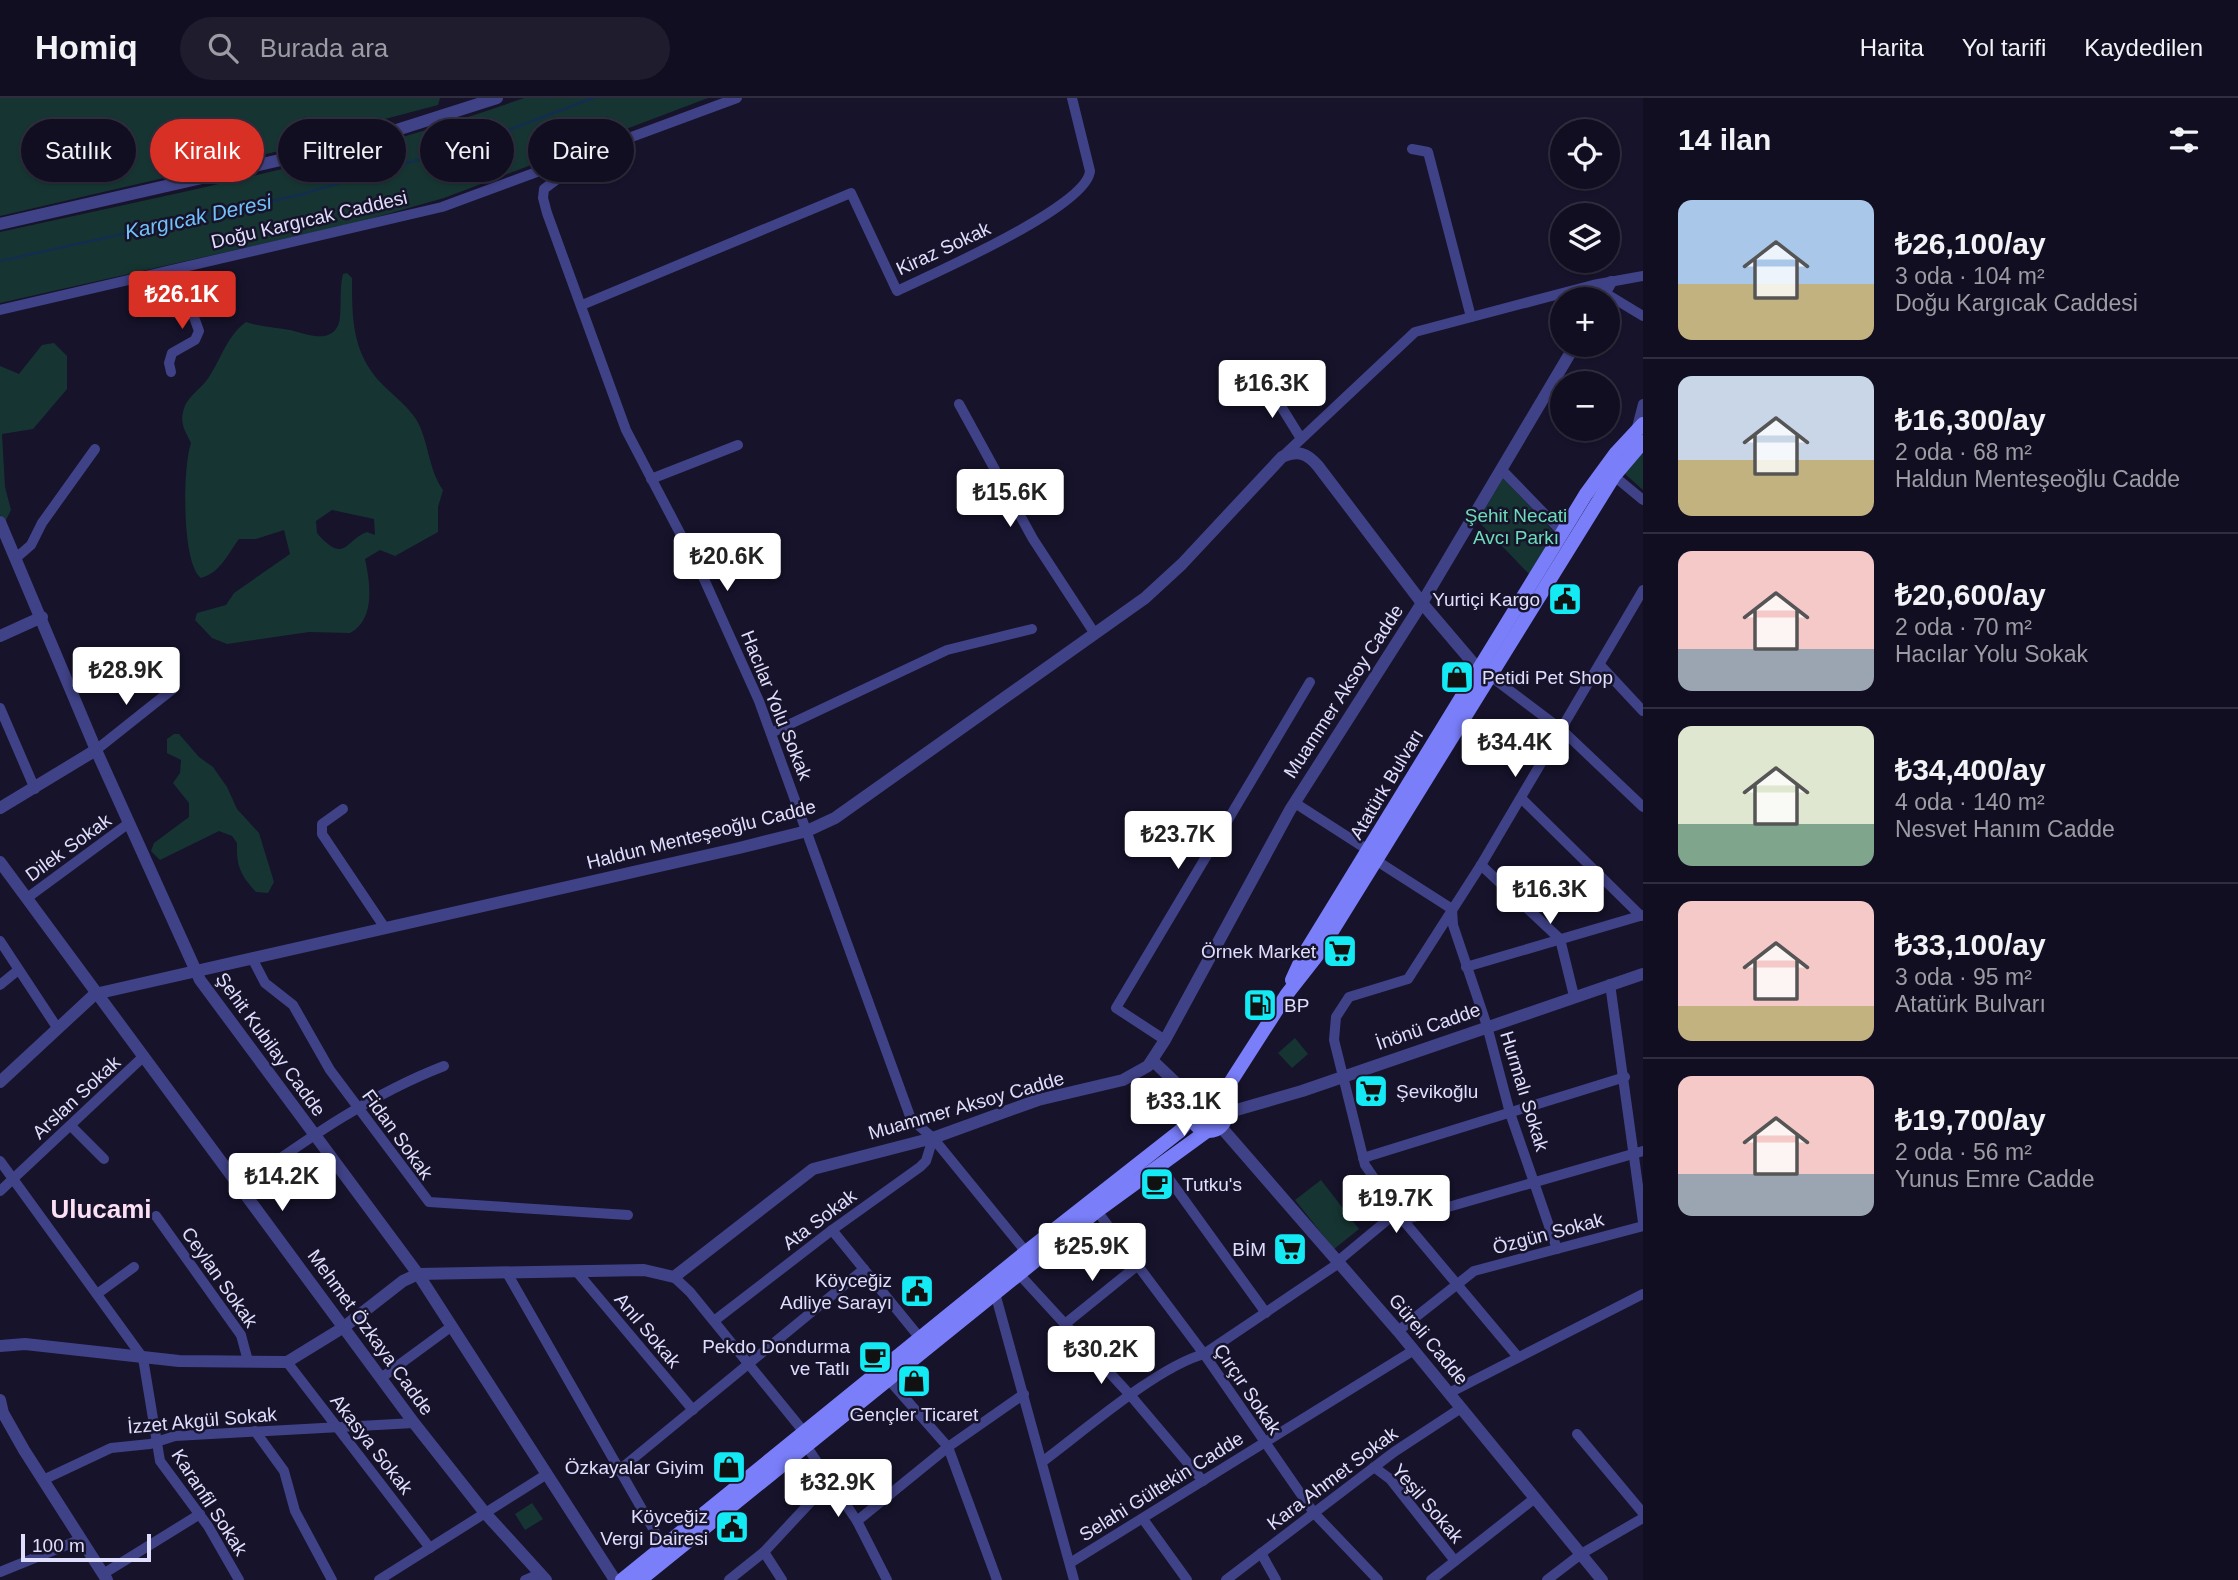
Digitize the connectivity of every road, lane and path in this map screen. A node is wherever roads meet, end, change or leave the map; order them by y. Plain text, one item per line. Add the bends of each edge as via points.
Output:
1 (497, 98) edge
2 (737, 98) edge
3 (1072, 98) edge
4 (634, 136) edge
5 (1412, 149) dead end
6 (528, 176) edge
7 (551, 182) edge
8 (0, 224) edge
9 (177, 270) junction
10 (1643, 275) edge
11 (1617, 287) edge
12 (1620, 301) edge
13 (1550, 302) edge
14 (582, 305) junction
15 (0, 310) edge
16 (1643, 316) edge
17 (1471, 317) junction
18 (1567, 357) edge
19 (171, 372) dead end
20 (1269, 387) dead end
21 (959, 404) dead end
22 (1643, 404) edge
23 (1641, 433) edge
24 (1300, 437) junction
25 (738, 445) dead end
26 (95, 449) dead end
27 (1282, 457) junction
28 (1501, 469) junction
29 (1614, 476) junction
30 (651, 479) junction
31 (1643, 500) edge
32 (0, 522) edge
33 (1563, 533) junction
34 (16, 558) junction
35 (1642, 596) edge
36 (1422, 603) junction
37 (42, 617) junction
38 (1032, 629) dead end
39 (1095, 634) junction
40 (0, 636) edge
41 (1600, 665) junction
42 (1484, 673) junction
43 (1310, 681) dead end
44 (174, 688) dead end
45 (0, 708) edge
46 (1643, 711) edge
47 (1562, 730) junction
48 (771, 733) junction
49 (96, 750) junction
50 (35, 789) junction
51 (1521, 798) junction
52 (1295, 803) junction
53 (1643, 807) edge
54 (0, 808) edge
55 (343, 809) dead end
56 (129, 824) junction
57 (807, 831) junction
58 (1372, 855) junction
59 (1, 865) edge
60 (1481, 865) junction
61 (27, 898) junction
62 (1452, 909) junction
63 (1642, 915) edge
64 (385, 928) junction
65 (1560, 939) junction
66 (0, 942) edge
67 (252, 958) junction
68 (1466, 967) junction
69 (195, 970) junction
70 (17, 971) junction
71 (1643, 974) edge
72 (0, 985) edge
73 (1610, 985) junction
74 (95, 994) junction
75 (1574, 996) junction
76 (1487, 1026) junction
77 (58, 1029) junction
78 (1165, 1040) junction
79 (144, 1056) junction
80 (1153, 1061) junction
81 (444, 1066) dead end
82 (1342, 1077) junction
83 (1625, 1077) junction
84 (0, 1082) edge
85 (357, 1107) junction
86 (1194, 1109) junction
87 (1510, 1113) junction
88 (1218, 1118) junction
89 (71, 1126) junction
90 (314, 1134) junction
91 (933, 1138) junction
92 (1638, 1152) edge
93 (1363, 1158) junction
94 (104, 1159) dead end
95 (0, 1161) edge
96 (1158, 1165) junction
97 (14, 1178) junction
98 (1535, 1181) junction
99 (241, 1186) junction
100 (0, 1191) edge
101 (1097, 1211) junction
102 (628, 1215) dead end
103 (156, 1216) dead end
104 (1400, 1216) junction
105 (1643, 1224) edge
106 (832, 1230) junction
107 (1557, 1249) junction
108 (1026, 1252) junction
109 (1339, 1262) junction
110 (1138, 1265) junction
111 (134, 1267) dead end
112 (864, 1269) junction
113 (577, 1272) junction
114 (506, 1273) junction
115 (1019, 1273) junction
116 (418, 1274) junction
117 (674, 1277) junction
118 (1456, 1283) junction
119 (995, 1293) junction
120 (97, 1294) junction
121 (1643, 1294) edge
122 (1266, 1313) junction
123 (714, 1321) junction
124 (1065, 1324) junction
125 (452, 1326) junction
126 (344, 1327) junction
127 (1398, 1331) junction
128 (920, 1338) junction
129 (0, 1346) edge
130 (1414, 1350) junction
131 (1204, 1354) junction
132 (1518, 1357) junction
133 (143, 1358) junction
134 (248, 1361) junction
135 (287, 1362) junction
136 (749, 1364) junction
137 (381, 1378) junction
138 (889, 1380) junction
139 (1449, 1393) junction
140 (1024, 1394) junction
141 (1131, 1396) junction
142 (1461, 1408) junction
143 (1, 1409) edge
144 (693, 1410) junction
145 (414, 1423) junction
146 (336, 1427) junction
147 (255, 1431) junction
148 (1577, 1434) dead end
149 (806, 1439) junction
150 (157, 1443) junction
151 (1264, 1443) junction
152 (948, 1447) junction
153 (1042, 1462) junction
154 (1374, 1467) junction
155 (618, 1471) junction
156 (547, 1474) junction
157 (43, 1480) junction
158 (831, 1480) junction
159 (1203, 1481) junction
160 (1535, 1498) junction
161 (485, 1513) junction
162 (1314, 1513) junction
163 (200, 1514) junction
164 (1643, 1515) edge
165 (1143, 1519) junction
166 (857, 1521) junction
167 (79, 1540) junction
168 (663, 1546) junction
169 (430, 1548) junction
170 (764, 1552) junction
171 (1261, 1553) junction
172 (1581, 1554) junction
173 (1455, 1561) junction
174 (1070, 1563) junction
175 (394, 1571) junction
176 (0, 1572) edge
177 (105, 1577) edge
178 (543, 1577) edge
179 (239, 1580) edge
180 (332, 1580) edge
181 (379, 1580) edge
182 (401, 1580) edge
183 (525, 1580) edge
184 (615, 1580) edge
185 (622, 1580) edge
186 (640, 1580) edge
187 (729, 1580) edge
188 (782, 1580) edge
189 (887, 1580) edge
190 (997, 1580) edge
191 (1074, 1580) edge
192 (1187, 1580) edge
193 (1226, 1580) edge
194 (1276, 1580) edge
195 (1378, 1580) edge
196 (1431, 1580) edge
197 (1548, 1580) edge
198 (1602, 1580) edge

1 - 8 street via 359,142
2 - 4 street, Doğu Kargıcak Caddesi
3 - 14 street, Kiraz Sokak via 1090,171 1080,192 1026,227 897,290 851,193
5 - 17 street via 1428,152
6 - 9 street, Doğu Kargıcak Caddesi via 442,207
7 - 14 street, Hacılar Yolu Sokak via 542,198
9 - 15 street, Doğu Kargıcak Caddesi
9 - 19 street via 200,331 195,340 172,353
10 - 11 street
12 - 16 street
13 - 17 street
14 - 30 street, Hacılar Yolu Sokak via 617,409
17 - 24 street via 1409,335
18 - 28 street, Muammer Aksoy Cadde
20 - 24 street
21 - 39 street via 1033,539
22 - 23 street
23 - 29 main road, Atatürk Bulvarı
23 - 33 main road, Atatürk Bulvarı via 1609,462
24 - 27 street
25 - 30 street
26 - 34 street via 31,545
27 - 36 street via 1301,453 1311,458
27 - 39 street, Haldun Menteşeoğlu Cadde via 1182,564
28 - 33 street
28 - 36 street, Muammer Aksoy Cadde
29 - 31 street
29 - 42 main road, Atatürk Bulvarı
30 - 48 street, Hacılar Yolu Sokak via 704,579
32 - 34 street, Şehit Kubilay Cadde
33 - 42 main road, Atatürk Bulvarı
34 - 37 street, Şehit Kubilay Cadde
35 - 41 street
36 - 42 street
36 - 52 street, Muammer Aksoy Cadde
37 - 40 street
37 - 49 street, Şehit Kubilay Cadde
38 - 48 street via 947,650
39 - 57 street, Haldun Menteşeoğlu Cadde via 835,818
41 - 46 street
41 - 47 street
42 - 47 street
42 - 58 main road, Atatürk Bulvarı
43 - 78 street via 1116,1008
44 - 49 street
45 - 50 street
47 - 51 street
47 - 53 street
48 - 57 street, Hacılar Yolu Sokak
49 - 50 street
49 - 56 street, Şehit Kubilay Cadde
50 - 54 street
51 - 60 street
51 - 63 street
52 - 58 street
52 - 78 street, Muammer Aksoy Cadde
55 - 64 street via 322,824 322,834
56 - 61 street, Dilek Sokak
56 - 69 street, Şehit Kubilay Cadde
57 - 64 street, Haldun Menteşeoğlu Cadde
57 - 91 street, Hacılar Yolu Sokak via 911,1119
58 - 62 street
58 - 88 main road, Atatürk Bulvarı
59 - 61 street, Mehmet Özkaya Cadde
60 - 62 street
60 - 65 street
61 - 74 street, Mehmet Özkaya Cadde
62 - 68 street, Hurmalı Sokak
62 - 82 street via 1408,979 1349,997 1336,1017 1335,1028
63 - 65 street
64 - 67 street, Haldun Menteşeoğlu Cadde
65 - 68 street
65 - 75 street
66 - 70 street
67 - 69 street, Haldun Menteşeoğlu Cadde
67 - 85 street, Fidan Sokak via 265,983 293,1005 322,1058
68 - 76 street, Hurmalı Sokak
69 - 74 street, Haldun Menteşeoğlu Cadde
69 - 90 street, Şehit Kubilay Cadde
70 - 72 street
70 - 77 street
71 - 73 street, İnönü Cadde
73 - 75 street, İnönü Cadde
73 - 83 street
74 - 77 street, Haldun Menteşeoğlu Cadde
74 - 79 street, Mehmet Özkaya Cadde
75 - 76 street, İnönü Cadde
76 - 82 street, İnönü Cadde
76 - 87 street, Hurmalı Sokak
77 - 84 street, Haldun Menteşeoğlu Cadde
78 - 80 street, Muammer Aksoy Cadde
79 - 89 street, Arslan Sokak
79 - 99 street, Mehmet Özkaya Cadde
80 - 86 street
80 - 91 street, Muammer Aksoy Cadde via 1123,1080 1038,1100
81 - 85 street
82 - 88 street, İnönü Cadde
82 - 93 street
83 - 87 street
83 - 92 street
85 - 90 street
85 - 102 street, Fidan Sokak via 429,1202
86 - 88 main road via 1196,1126
86 - 88 main road via 1209,1096
86 - 108 main road, Atatürk Bulvarı via 1180,1131
87 - 93 street
87 - 98 street, Hurmalı Sokak
88 - 96 main road, Atatürk Bulvarı
88 - 109 street, Güreli Cadde
89 - 94 street
89 - 97 street, Arslan Sokak
90 - 99 street
90 - 116 street, Şehit Kubilay Cadde
91 - 106 street, Ata Sokak via 920,1167
91 - 108 street, Hacılar Yolu Sokak
91 - 117 street, Muammer Aksoy Cadde via 813,1168
92 - 98 street
92 - 105 street
93 - 104 street
95 - 97 street
96 - 101 main road, Atatürk Bulvarı
96 - 122 street
97 - 100 street, Arslan Sokak
97 - 120 street
98 - 104 street
98 - 107 street, Hurmalı Sokak
99 - 126 street, Mehmet Özkaya Cadde
101 - 110 street, Çırçır Sokak
101 - 115 main road, Atatürk Bulvarı
103 - 134 street, Ceylan Sokak via 241,1335
104 - 109 street
104 - 118 street
105 - 107 street, Özgün Sokak
106 - 112 street
106 - 123 street, Ata Sokak
107 - 118 street, Özgün Sokak via 1474,1271
108 - 128 main road, Atatürk Bulvarı
109 - 122 street
109 - 127 street, Güreli Cadde
110 - 124 street
110 - 131 street, Çırçır Sokak
111 - 120 street
112 - 128 street
112 - 136 street
113 - 114 street
113 - 117 street via 644,1270
113 - 144 street, Anıl Sokak
114 - 116 street
114 - 155 street
115 - 119 main road, Atatürk Bulvarı
115 - 124 street
116 - 125 street, Şehit Kubilay Cadde
116 - 126 street
117 - 123 street
118 - 127 street, Özgün Sokak
118 - 132 street
119 - 138 main road, Atatürk Bulvarı
119 - 140 street
120 - 133 street
121 - 132 street
122 - 131 street
123 - 136 street
124 - 141 street
125 - 137 street
125 - 156 street, Şehit Kubilay Cadde
126 - 135 street
126 - 137 street, Mehmet Özkaya Cadde
127 - 130 street, Güreli Cadde
128 - 149 main road, Atatürk Bulvarı
129 - 133 street via 25,1344
130 - 139 street, Güreli Cadde
130 - 151 street, Selahi Gültekin Cadde
131 - 141 street via 1190,1358
131 - 151 street, Çırçır Sokak
132 - 139 street
133 - 134 street
133 - 150 street, Karanfil Sokak
134 - 135 street
135 - 146 street, Akasya Sokak
136 - 144 street
136 - 149 street
137 - 145 street, Mehmet Özkaya Cadde
138 - 149 main road, Atatürk Bulvarı
138 - 152 street
139 - 142 street, Güreli Cadde
140 - 152 street
140 - 153 street
141 - 153 street
141 - 159 street
142 - 154 street, Kara Ahmet Sokak
142 - 160 street, Güreli Cadde
143 - 157 street
144 - 155 street
145 - 146 street, İzzet Akgül Sokak
145 - 161 street, Mehmet Özkaya Cadde
146 - 147 street, İzzet Akgül Sokak
146 - 169 street, Akasya Sokak
147 - 150 street, İzzet Akgül Sokak via 184,1435
147 - 180 street via 284,1471 295,1511
148 - 164 street
149 - 158 street
149 - 168 main road, Atatürk Bulvarı
149 - 186 main road, Atatürk Bulvarı
150 - 157 street, İzzet Akgül Sokak via 111,1448
150 - 163 street, Karanfil Sokak via 164,1467
151 - 159 street, Selahi Gültekin Cadde
151 - 162 street, Çırçır Sokak
152 - 166 street
152 - 190 street
153 - 174 street
154 - 162 street, Kara Ahmet Sokak
154 - 173 street, Yeşil Sokak via 1390,1479
155 - 168 street
156 - 161 street
156 - 184 street, Şehit Kubilay Cadde
157 - 167 street
158 - 166 street
158 - 170 street
159 - 165 street, Selahi Gültekin Cadde
160 - 172 street, Güreli Cadde
160 - 173 street
161 - 169 street
161 - 178 street, Mehmet Özkaya Cadde
162 - 171 street, Kara Ahmet Sokak
162 - 195 street, Çırçır Sokak
163 - 177 street
163 - 179 street, Karanfil Sokak
164 - 172 street
165 - 174 street, Selahi Gültekin Cadde
165 - 192 street
166 - 189 street
167 - 176 street
167 - 177 street
168 - 185 main road, Atatürk Bulvarı
169 - 175 street
170 - 187 street
170 - 188 street
171 - 193 street, Kara Ahmet Sokak
171 - 194 street
172 - 197 street
172 - 198 street, Güreli Cadde
173 - 196 street
174 - 191 street
175 - 181 street
175 - 182 street
178 - 183 street

